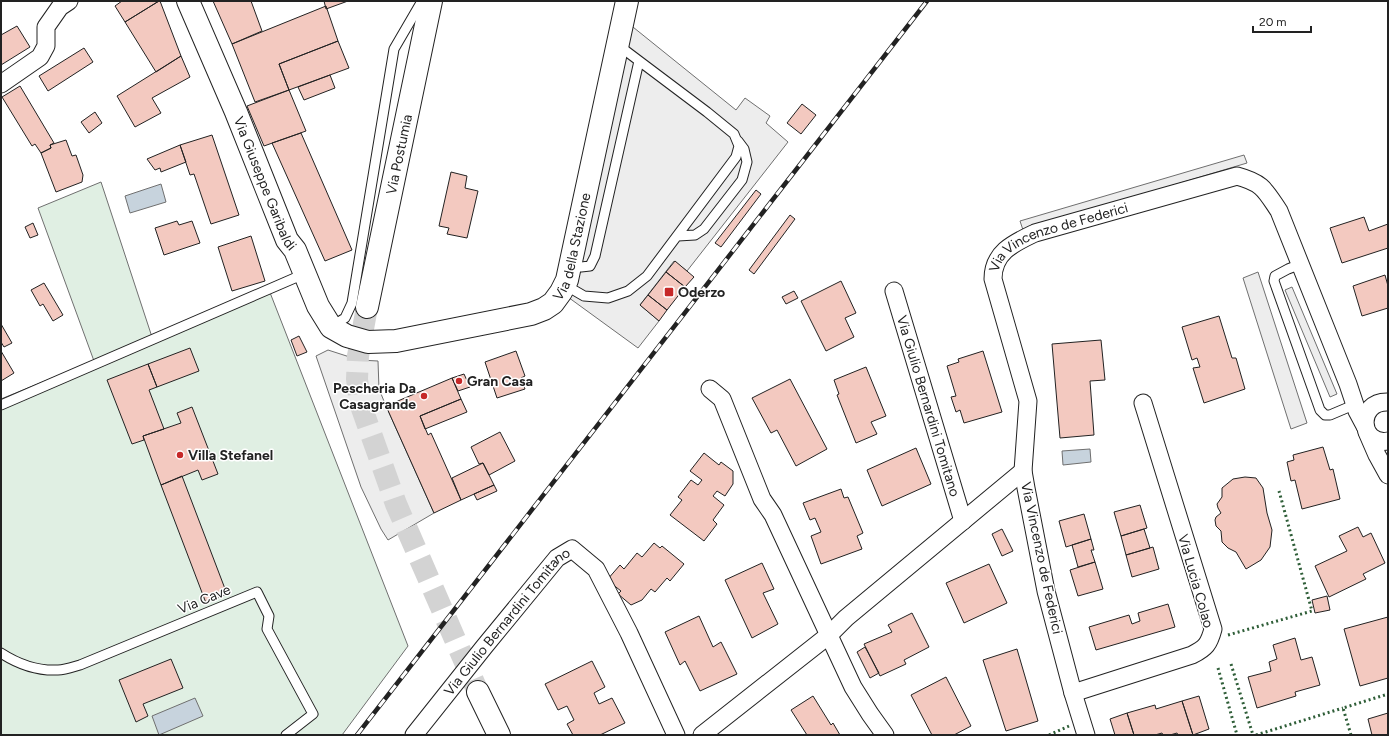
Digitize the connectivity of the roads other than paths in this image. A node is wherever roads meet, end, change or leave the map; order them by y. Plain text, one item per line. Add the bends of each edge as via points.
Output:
1 (69, 1) edge
2 (188, 1) edge
3 (422, 1) edge
4 (431, 1) edge
5 (628, 1) edge
6 (618, 45) junction
7 (639, 61) junction
8 (1, 84) edge
9 (734, 134) junction
10 (678, 236) junction
11 (571, 264) junction
12 (1301, 264) junction
13 (305, 274) junction
14 (564, 285) junction
15 (894, 291) dead end
16 (367, 307) tunnel mouth
17 (331, 327) junction
18 (368, 342) joint
19 (1348, 384) junction
20 (710, 389) dead end
21 (1143, 403) dead end
22 (1382, 403) edge
23 (1356, 404) junction
24 (1, 405) edge
25 (1366, 429) junction
26 (1388, 441) edge
27 (1024, 471) junction
28 (1388, 475) edge
29 (963, 521) junction
30 (829, 635) junction
31 (1, 653) edge
32 (478, 692) tunnel mouth
33 (1073, 692) junction
34 (286, 735) edge
35 (414, 735) edge
36 (499, 735) edge
37 (676, 735) edge
38 (702, 735) edge
39 (885, 735) edge
40 (1086, 735) edge

1 - 8 street via 60,7 46,27 46,46 40,57
2 - 13 street, Via Giuseppe Garibaldi via 287,240
3 - 17 lane via 394,49 352,303 345,318
4 - 16 street, Via Postumia
5 - 6 street, Via della Stazione
6 - 7 lane
6 - 11 street, Via della Stazione
7 - 9 lane
7 - 11 lane via 595,256 590,266
9 - 10 lane via 739,146 736,157
9 - 10 lane via 744,149 747,162 742,180 704,229 695,235
10 - 14 lane via 647,276 628,291 608,298 584,296
11 - 14 street, Via della Stazione
12 - 19 street, Via Vincenzo de Federici
12 - 23 lane via 1275,276 1274,281 1320,410 1325,415 1330,415
12 - 27 street, Via Vincenzo de Federici via 1279,211 1262,186 1237,176 1035,233 1016,242 998,258 993,269 993,279 1028,401
13 - 17 street, Via Giuseppe Garibaldi via 318,306
13 - 24 lane
14 - 18 street, Via della Stazione via 553,303 531,314 396,342
15 - 29 street, Via Giulio Bernardini Tomitano
17 - 18 street, Via Giuseppe Garibaldi via 347,336
19 - 22 street, Via Vincenzo de Federici via 1364,400
19 - 23 street, Via Vincenzo de Federici
20 - 30 street via 722,400 762,499 773,515
21 - 33 street, Via Lucia Colao via 1213,629 1204,650
22 - 25 street via 1370,408 1366,413
23 - 25 street, Via Vincenzo de Federici
25 - 26 street via 1377,440
25 - 28 street, Via Vincenzo de Federici
27 - 29 street, Via Giulio Bernardini Tomitano
27 - 33 street, Via Vincenzo de Federici via 1046,591
29 - 30 street, Via Giulio Bernardini Tomitano
30 - 38 street, Via Giulio Bernardini Tomitano
30 - 39 street via 853,687
31 - 34 lane, Via Cave via 34,668 59,670 80,665 257,592 269,616 267,629 313,714
32 - 36 street
33 - 40 street, Via Vincenzo de Federici
35 - 37 street, Via Giulio Bernardini Tomitano via 557,558 572,549 596,569

